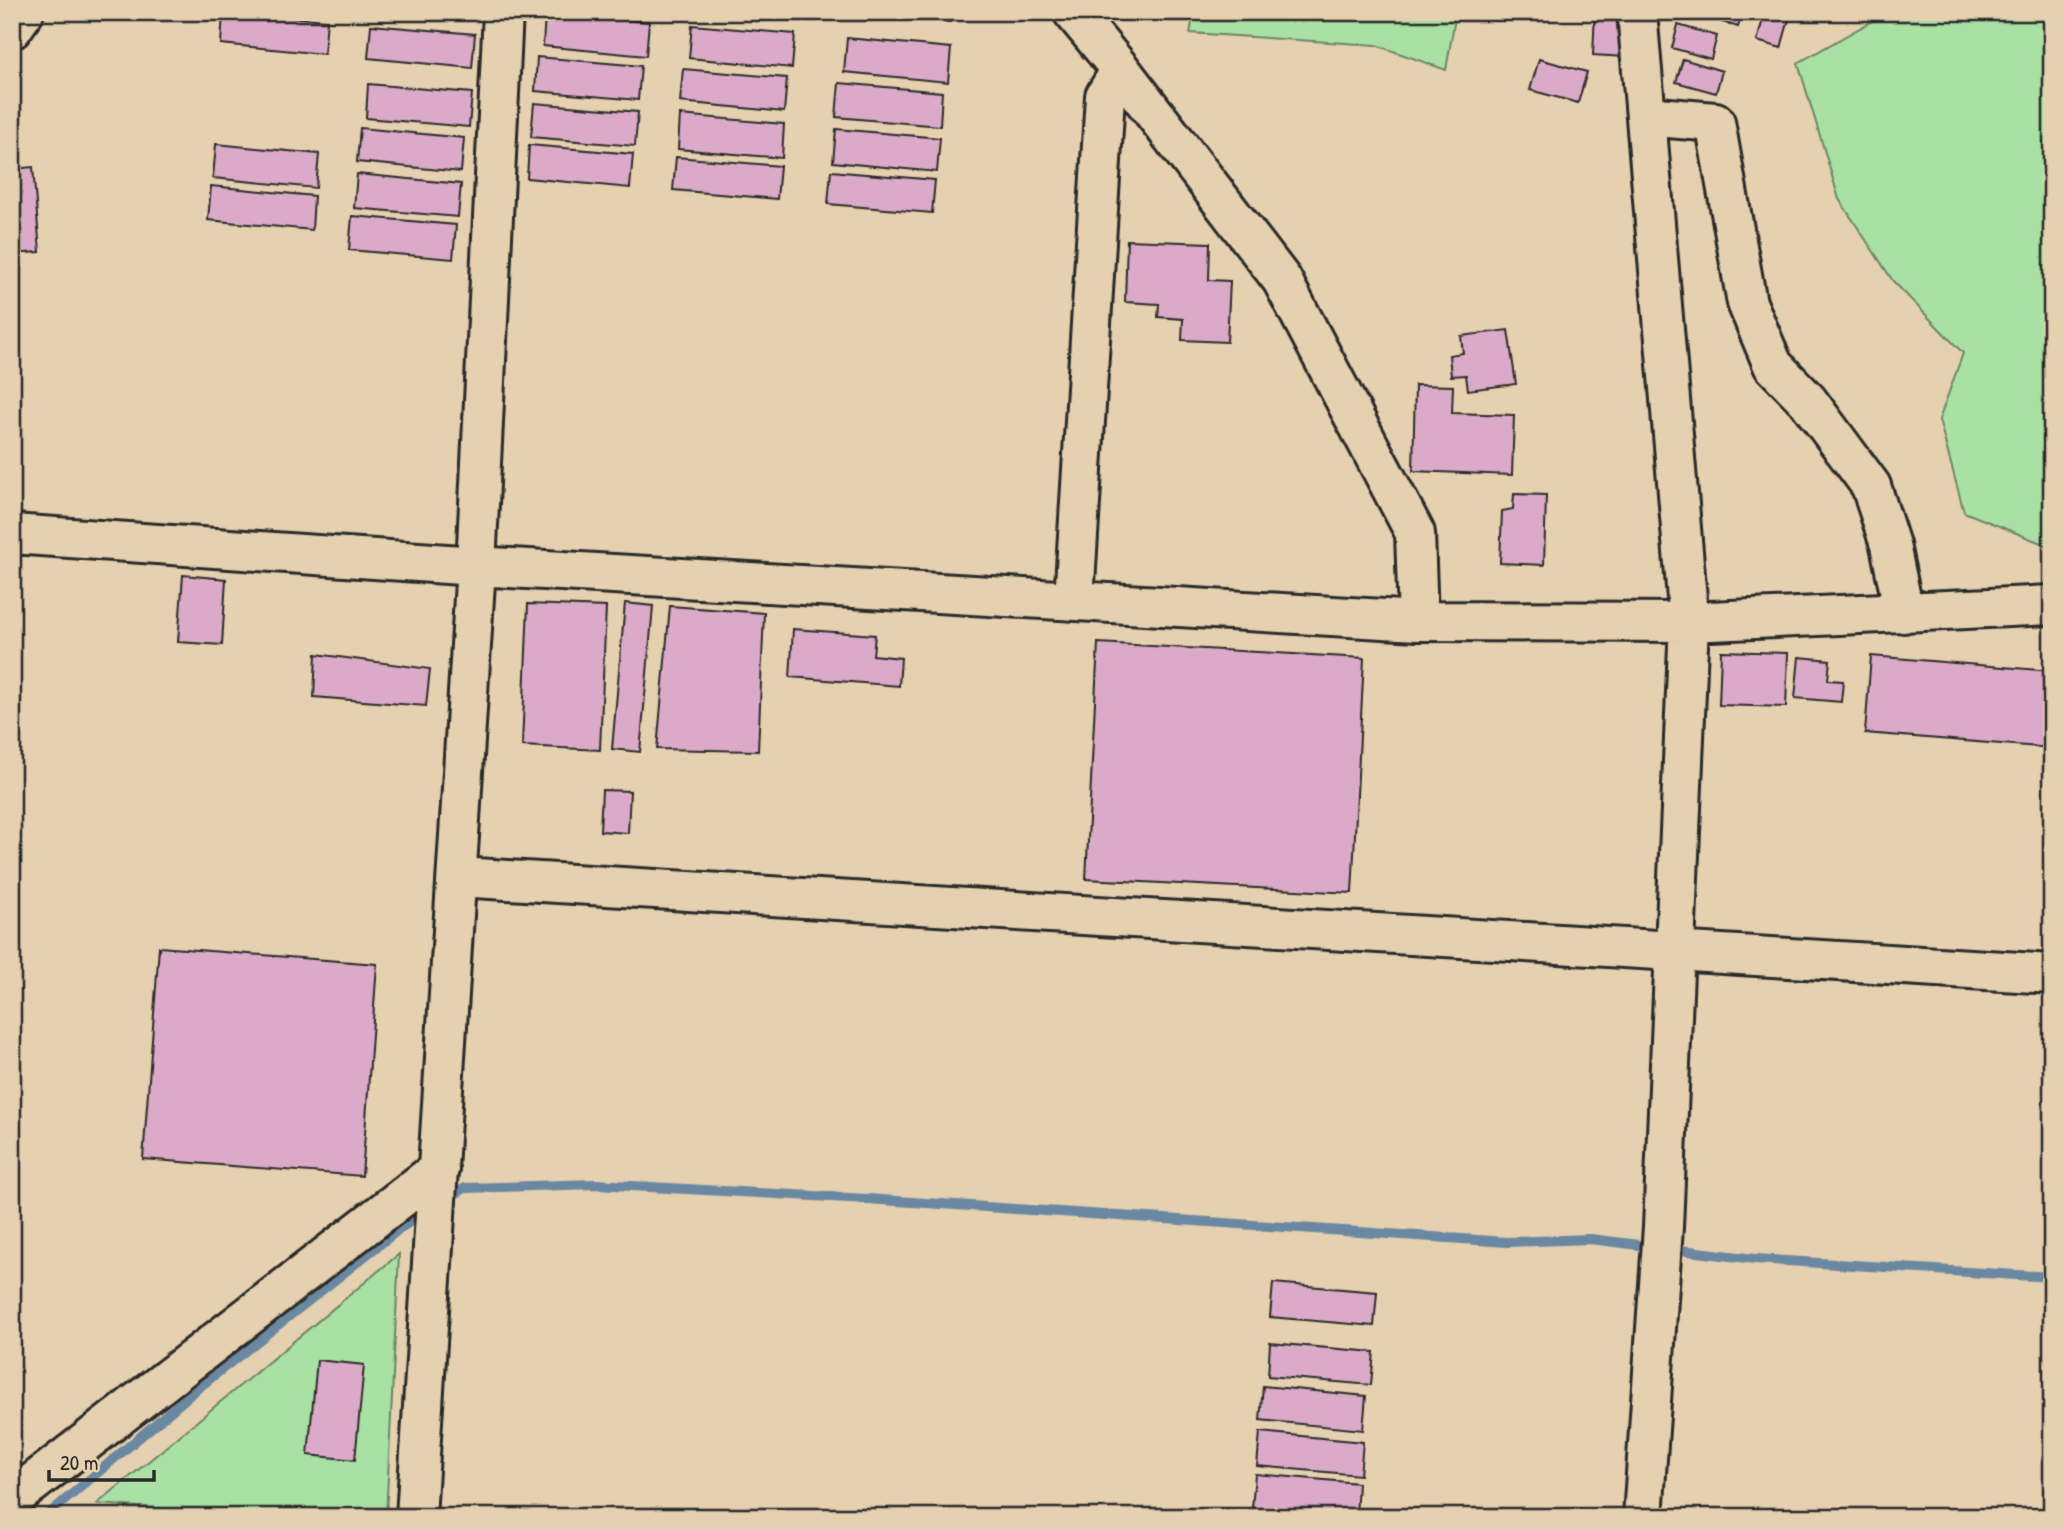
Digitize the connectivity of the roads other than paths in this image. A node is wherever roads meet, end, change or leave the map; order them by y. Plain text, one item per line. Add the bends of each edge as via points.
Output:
1 (24, 12) edge
2 (503, 12) edge
3 (1073, 12) edge
4 (1637, 12) edge
5 (12, 29) edge
6 (1121, 70) junction
7 (1646, 116) junction
8 (12, 534) edge
9 (476, 566) junction
10 (1074, 600) junction
11 (2052, 605) edge
12 (1904, 613) junction
13 (1418, 621) junction
14 (1689, 622) junction
15 (458, 877) junction
16 (1675, 951) junction
17 (2052, 974) edge
18 (439, 1169) junction
19 (12, 1499) edge
20 (416, 1517) edge
21 (1643, 1517) edge

1 - 5 street
2 - 9 street
3 - 6 street
4 - 7 street
6 - 10 street via 1105,96
6 - 13 street via 1282,280 1415,533
7 - 12 street via 1715,122 1746,303 1773,365 1808,401 1871,486 1890,545
7 - 14 street
8 - 9 street
9 - 10 street
9 - 15 street
10 - 13 street
11 - 12 street
12 - 14 street
13 - 14 street
14 - 16 street
15 - 16 street
15 - 18 street
16 - 17 street
16 - 21 street via 1663,1227
18 - 19 street
18 - 20 street

